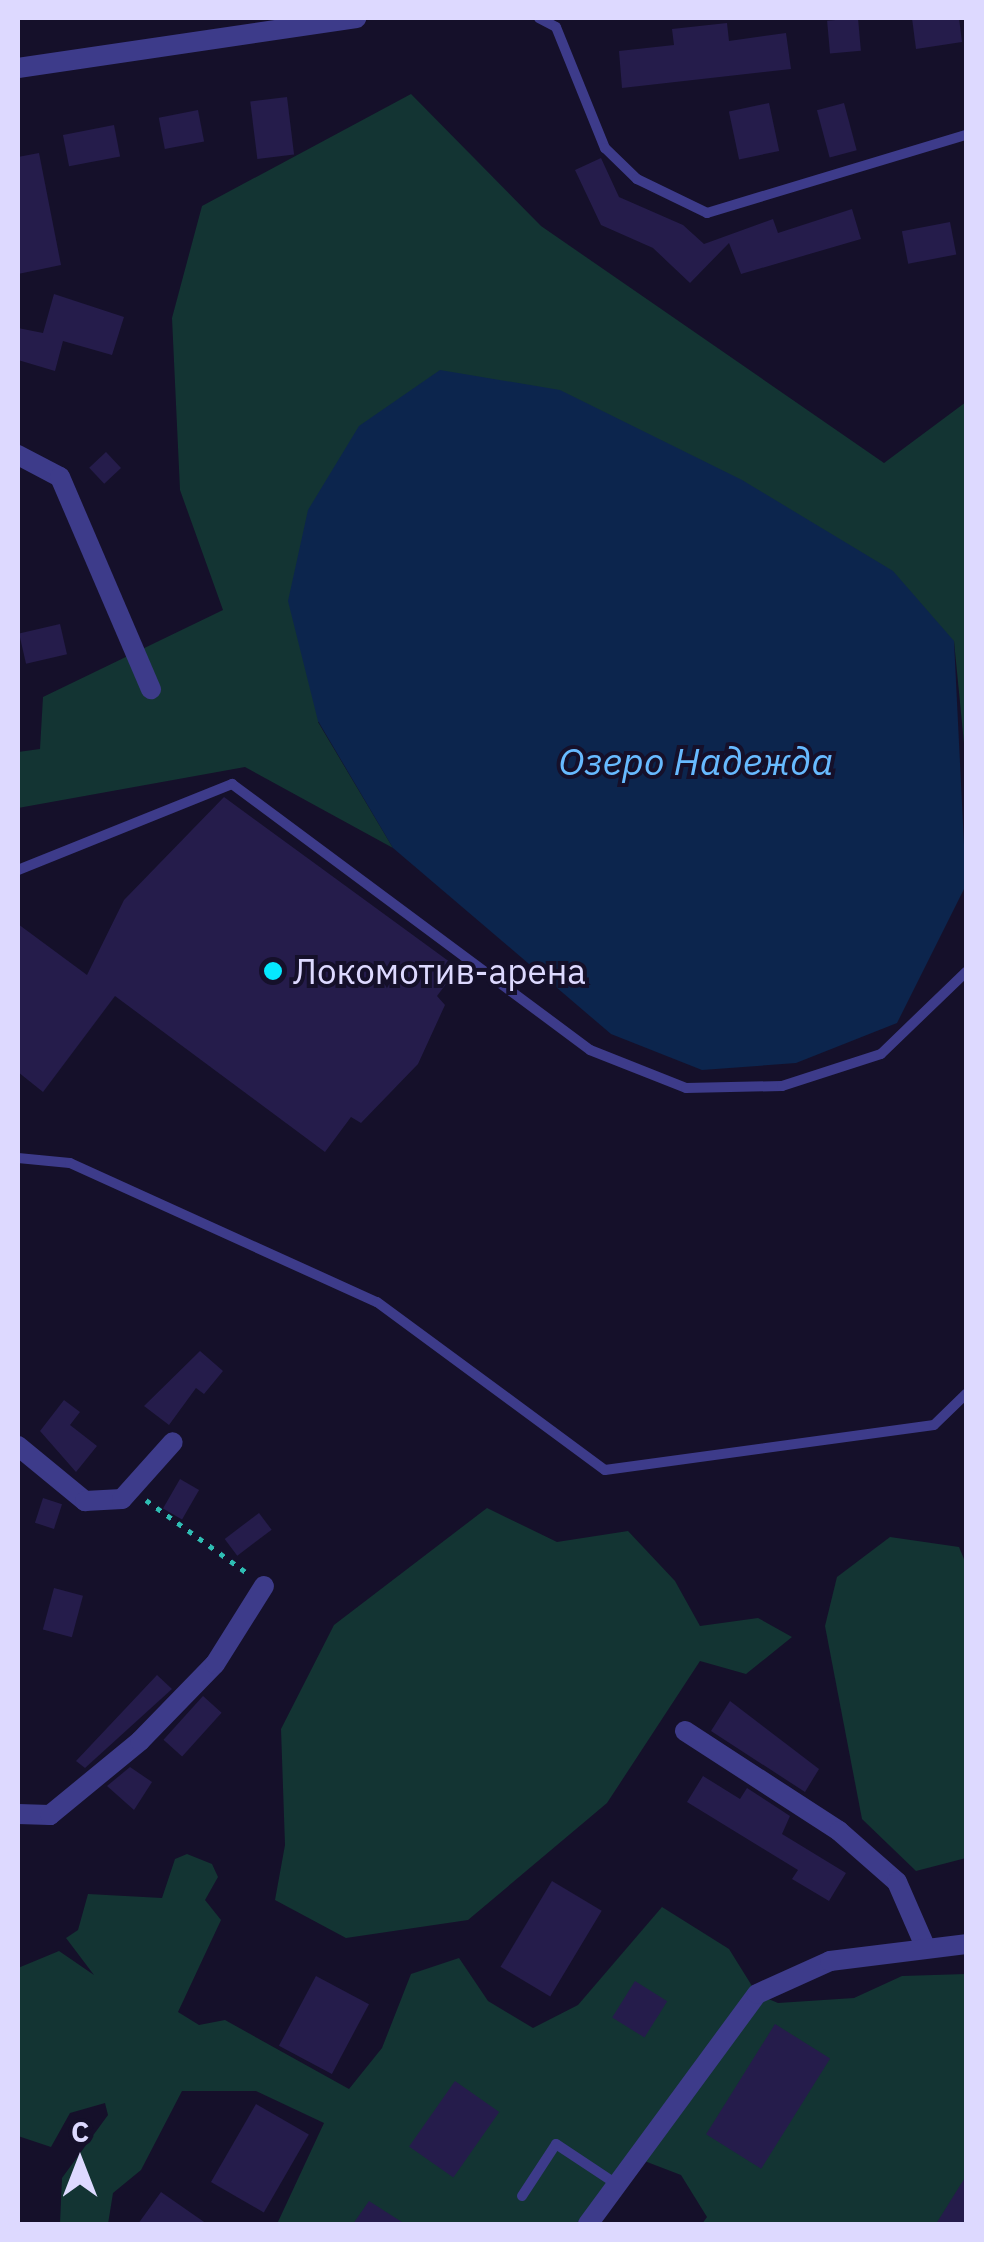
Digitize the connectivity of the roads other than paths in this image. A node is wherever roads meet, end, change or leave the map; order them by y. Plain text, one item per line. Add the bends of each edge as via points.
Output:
1 (356, 18) edge
2 (539, 18) edge
3 (18, 68) edge
4 (966, 134) edge
5 (18, 456) edge
6 (151, 689) dead end
7 (18, 870) edge
8 (966, 972) edge
9 (18, 1158) edge
10 (966, 1394) edge
11 (174, 1442) dead end
12 (18, 1446) edge
13 (264, 1586) road end
14 (685, 1731) dead end
15 (18, 1814) edge
16 (966, 1944) edge
17 (925, 1946) junction
18 (619, 2185) junction
19 (522, 2196) dead end
20 (588, 2224) edge

1 - 3 street
2 - 4 lane via 556,27 606,148 637,179 708,213
5 - 6 street via 60,477
7 - 8 lane via 232,784 590,1050 686,1088 782,1086 881,1054
9 - 10 lane via 70,1163 377,1302 606,1470 934,1426
11 - 12 street via 122,1500 84,1501
13 - 15 street via 215,1664 140,1741 50,1815
14 - 17 street via 838,1831 897,1882
16 - 17 street
17 - 18 street via 830,1961 757,1994
18 - 19 lane via 556,2144
18 - 20 street

